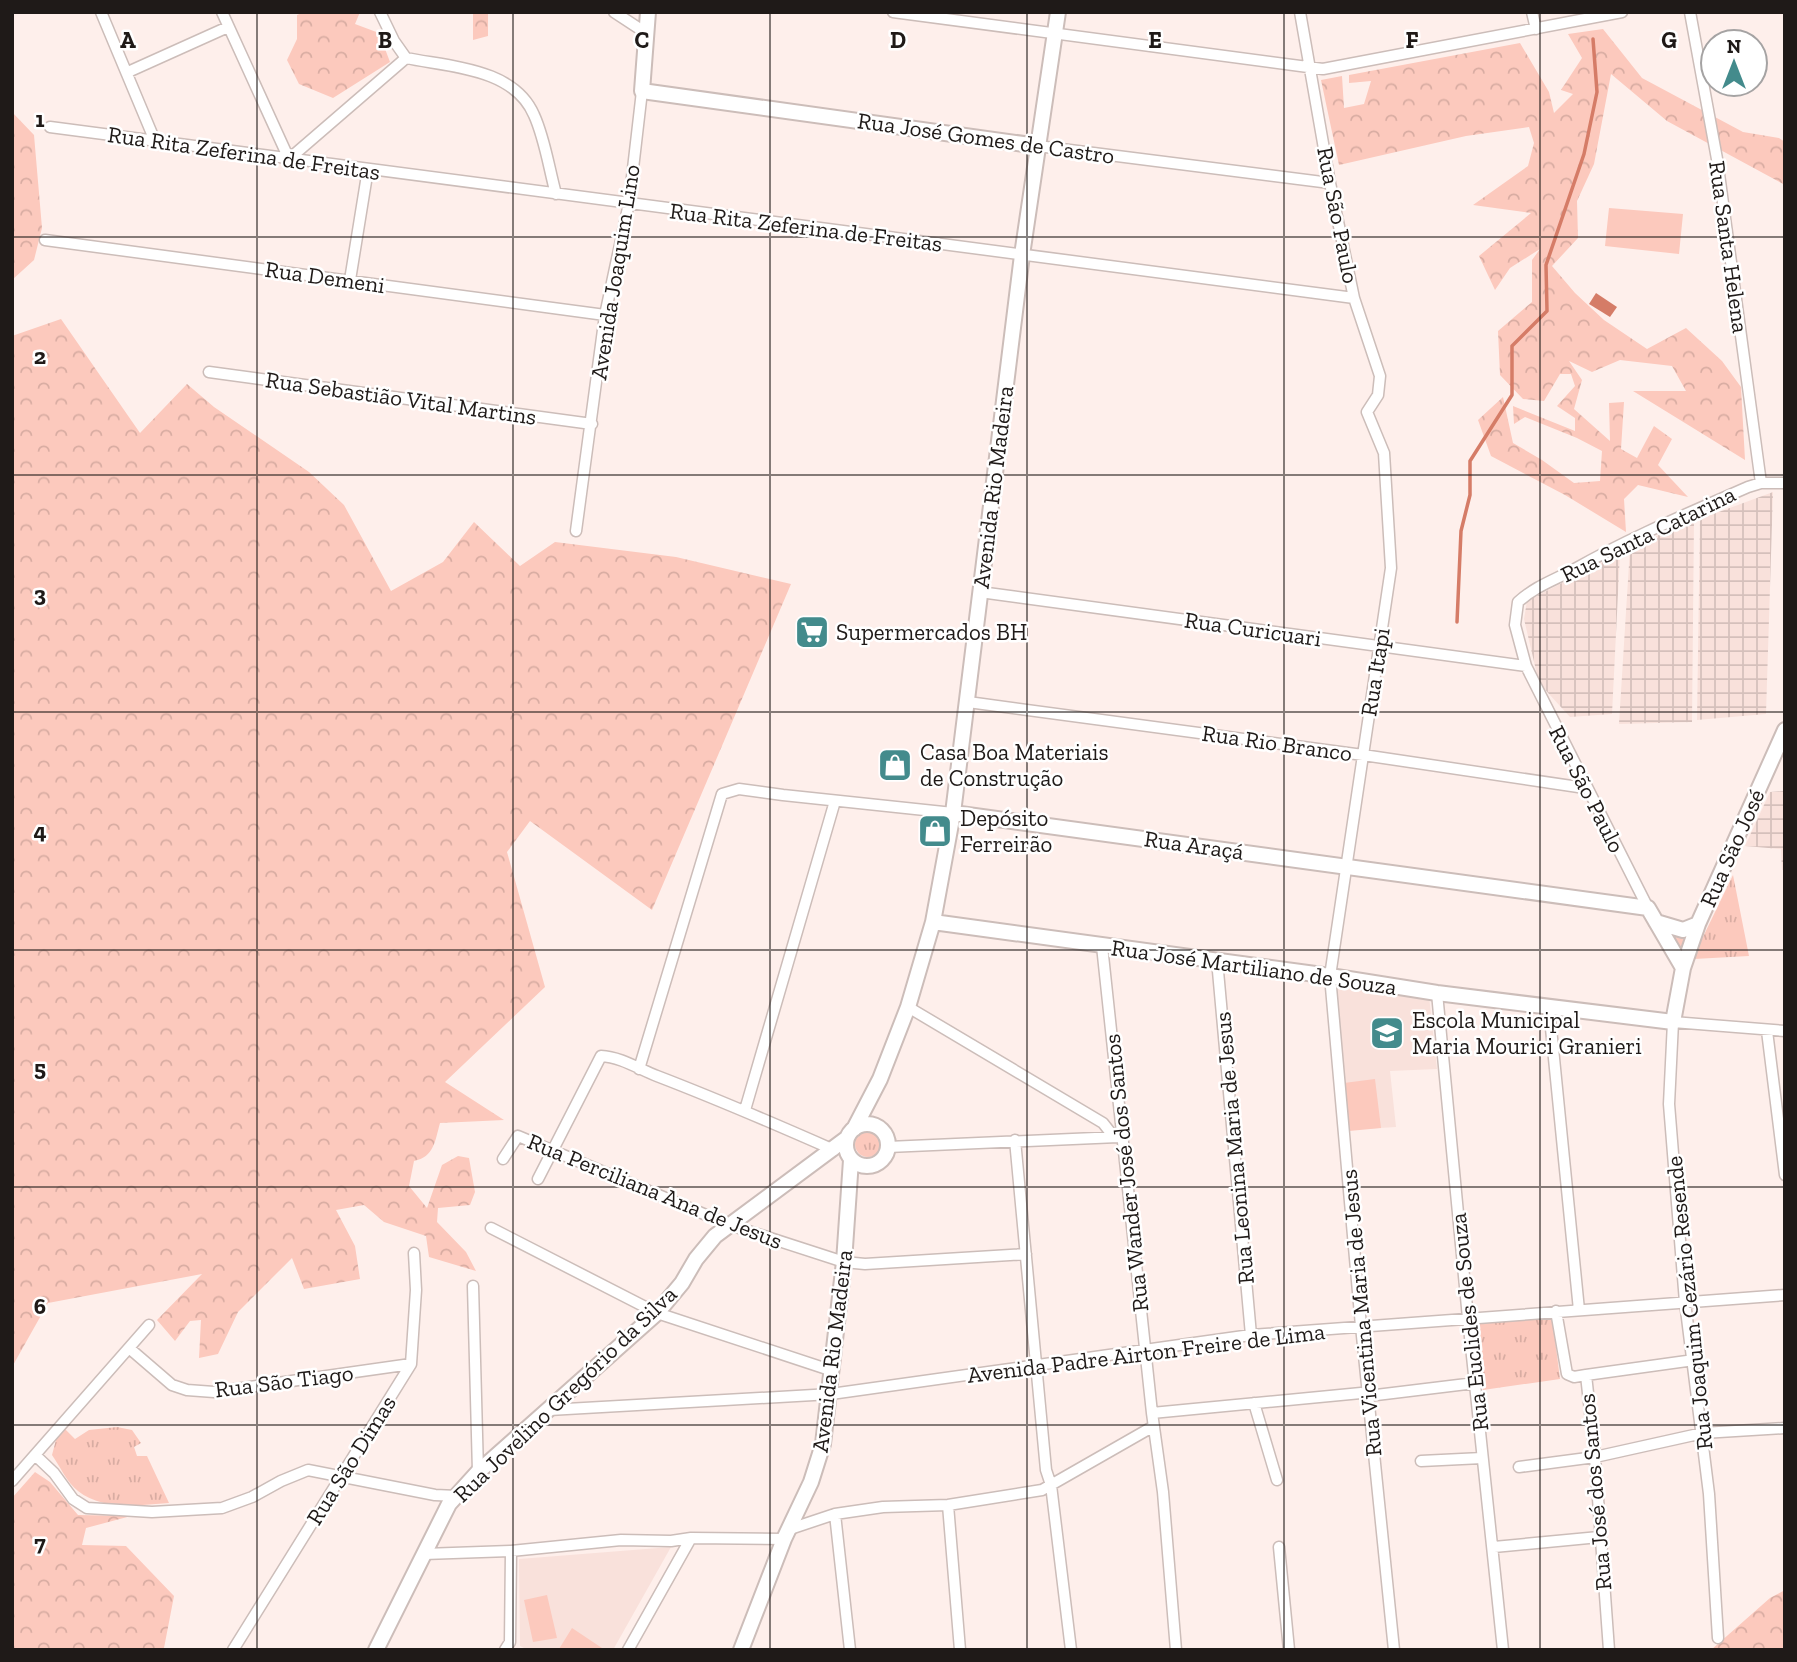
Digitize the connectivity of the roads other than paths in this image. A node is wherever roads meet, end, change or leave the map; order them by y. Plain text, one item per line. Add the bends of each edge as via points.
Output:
1 (101, 12) edge
2 (222, 12) edge
3 (380, 12) edge
4 (614, 12) edge
5 (648, 12) edge
6 (893, 12) edge
7 (1058, 12) edge
8 (1300, 12) edge
9 (1532, 12) edge
10 (1622, 12) edge
11 (1690, 12) edge
12 (228, 27) junction
13 (1536, 29) junction
14 (646, 33) junction
15 (1054, 35) junction
16 (407, 58) junction
17 (1312, 69) junction
18 (128, 72) junction
19 (642, 91) junction
20 (50, 127) dead end
21 (155, 141) junction
22 (1038, 146) junction
23 (289, 159) junction
24 (368, 169) junction
25 (1330, 183) junction
26 (555, 194) junction
27 (629, 203) junction
28 (45, 240) dead end
29 (1022, 255) junction
30 (350, 280) junction
31 (1354, 298) junction
32 (605, 315) junction
33 (209, 372) dead end
34 (1367, 412) joint
35 (592, 424) junction
36 (1785, 482) edge
37 (1761, 483) junction
38 (576, 531) dead end
39 (979, 592) junction
40 (1518, 602) joint
41 (1380, 646) junction
42 (1526, 666) junction
43 (968, 702) junction
44 (1785, 730) edge
45 (1363, 755) junction
46 (1586, 788) junction
47 (835, 801) junction
48 (953, 813) junction
49 (1346, 865) junction
50 (1648, 908) junction
51 (933, 922) junction
52 (1656, 922) junction
53 (1698, 924) junction
54 (1102, 946) junction
55 (1217, 960) junction
56 (1683, 968) junction
57 (1330, 976) junction
58 (1437, 993) junction
59 (908, 1007) junction
60 (1549, 1008) junction
61 (1673, 1023) junction
62 (1768, 1031) junction
63 (1785, 1031) edge
64 (639, 1069) junction
65 (880, 1079) junction
66 (745, 1110) junction
67 (882, 1130) junction
68 (850, 1134) junction
69 (1118, 1137) junction
70 (1015, 1140) junction
71 (888, 1147) junction
72 (552, 1150) junction
73 (834, 1150) junction
74 (850, 1158) junction
75 (503, 1159) dead end
76 (873, 1166) junction
77 (1785, 1175) edge
78 (537, 1179) dead end
79 (849, 1205) junction
80 (730, 1225) junction
81 (491, 1228) dead end
82 (414, 1253) dead end
83 (1026, 1254) junction
84 (844, 1262) junction
85 (473, 1286) dead end
86 (1785, 1295) edge
87 (1685, 1301) junction
88 (1579, 1310) junction
89 (1556, 1311) junction
90 (657, 1313) junction
91 (1468, 1318) junction
92 (149, 1325) dead end
93 (1361, 1326) junction
94 (1251, 1335) junction
95 (129, 1349) junction
96 (1145, 1349) junction
97 (1694, 1360) junction
98 (411, 1364) junction
99 (1035, 1366) junction
100 (833, 1371) junction
101 (1586, 1375) junction
102 (1475, 1383) junction
103 (831, 1394) junction
104 (1368, 1396) junction
105 (1254, 1403) junction
106 (549, 1410) junction
107 (1152, 1413) junction
108 (1154, 1426) junction
109 (1785, 1428) edge
110 (1703, 1433) junction
111 (34, 1455) junction
112 (1594, 1457) junction
113 (1482, 1458) junction
114 (1421, 1461) dead end
115 (1519, 1467) dead end
116 (478, 1472) junction
117 (341, 1476) junction
118 (1277, 1480) dead end
119 (12, 1481) edge
120 (1051, 1485) junction
121 (457, 1496) junction
122 (948, 1505) junction
123 (835, 1514) junction
124 (787, 1534) junction
125 (1599, 1537) junction
126 (691, 1538) junction
127 (1279, 1547) dead end
128 (1494, 1547) junction
129 (511, 1551) junction
130 (424, 1554) junction
131 (1718, 1638) dead end
132 (233, 1650) edge
133 (376, 1650) edge
134 (505, 1650) edge
135 (628, 1650) edge
136 (741, 1650) edge
137 (850, 1650) edge
138 (960, 1650) edge
139 (1071, 1650) edge
140 (1176, 1650) edge
141 (1289, 1650) edge
142 (1394, 1650) edge
143 (1503, 1650) edge
144 (1609, 1650) edge

1 - 18 street
2 - 12 street
3 - 16 street
4 - 14 street
5 - 14 street, Avenida Joaquim Lino
6 - 15 street
7 - 15 street, Avenida Rio Madeira
8 - 17 street, Rua São Paulo
9 - 13 street
10 - 13 street
11 - 37 street, Rua Santa Helena via 1717,159
12 - 18 street
12 - 23 street
13 - 17 street
14 - 19 street, Avenida Joaquim Lino
15 - 17 street
15 - 22 street, Avenida Rio Madeira
16 - 23 street
16 - 26 street via 485,74 513,87 534,114
17 - 25 street, Rua São Paulo
18 - 21 street
19 - 22 street, Rua José Gomes de Castro
19 - 27 street, Avenida Joaquim Lino
20 - 21 street, Rua Rita Zeferina de Freitas
21 - 23 street, Rua Rita Zeferina de Freitas
22 - 25 street, Rua José Gomes de Castro
22 - 29 street, Avenida Rio Madeira
23 - 24 street, Rua Rita Zeferina de Freitas
24 - 26 street, Rua Rita Zeferina de Freitas
24 - 30 street
25 - 31 street, Rua São Paulo
26 - 27 street, Rua Rita Zeferina de Freitas
27 - 29 street, Rua Rita Zeferina de Freitas
27 - 32 street, Avenida Joaquim Lino
28 - 30 street, Rua Demeni
29 - 31 street, Rua Rita Zeferina de Freitas
29 - 39 street, Avenida Rio Madeira
30 - 32 street, Rua Demeni
31 - 34 street, Rua São Paulo via 1380,376 1378,396
32 - 35 street, Avenida Joaquim Lino
33 - 35 street, Rua Sebastião Vital Martins
34 - 41 street, Rua Itapi via 1384,453 1388,492 1391,568
35 - 38 street, Avenida Joaquim Lino
36 - 37 street, Rua Santa Catarina
37 - 40 street, Rua Santa Catarina via 1620,544 1536,586
39 - 41 street, Rua Curicuari
39 - 43 street, Avenida Rio Madeira
40 - 42 street, Rua São Paulo via 1515,625
41 - 42 street, Rua Curicuari
41 - 45 street, Rua Itapi
42 - 46 street, Rua São Paulo
43 - 45 street, Rua Rio Branco
43 - 48 street, Avenida Rio Madeira
44 - 53 street, Rua São José
45 - 46 street, Rua Rio Branco
45 - 49 street, Rua Itapi
46 - 50 street, Rua São Paulo
47 - 48 street, Rua Araçá
47 - 64 street, Rua Araçá via 739,789 722,794
47 - 66 street
48 - 49 street, Rua Araçá
48 - 51 street, Avenida Rio Madeira
49 - 50 street, Rua Araçá
49 - 57 street, Rua Itapi
50 - 52 street, Rua São Paulo
51 - 54 street, Rua José Martiliano de Souza
51 - 59 street, Avenida Rio Madeira
52 - 53 street via 1683,930
52 - 56 street, Rua São Paulo
53 - 56 street, Rua São José
54 - 55 street, Rua José Martiliano de Souza
54 - 69 street, Rua Wander José dos Santos
55 - 57 street, Rua José Martiliano de Souza
55 - 94 street, Rua Leonina Maria de Jesus
56 - 61 street, Rua Joaquim Cezário Resende
57 - 58 street, Rua José Martiliano de Souza
57 - 93 street, Rua Vicentina Maria de Jesus
58 - 60 street, Rua José Martiliano de Souza
58 - 91 street, Rua Euclides de Souza
59 - 65 street, Avenida Rio Madeira
59 - 69 street via 1103,1123
60 - 61 street, Rua José Martiliano de Souza
60 - 88 street
61 - 62 street, Rua José Martiliano de Souza
61 - 87 street, Rua Joaquim Cezário Resende via 1669,1104
62 - 63 street, Rua José Martiliano de Souza
62 - 77 street
64 - 66 street
64 - 72 street via 601,1056
65 - 67 street, Avenida Rio Madeira
65 - 68 street, Avenida Rio Madeira
66 - 73 street
67 - 68 street via 865,1124
67 - 71 street
68 - 73 street, Rua Jovelino Gregório da Silva
68 - 74 street
69 - 70 street
69 - 96 street, Rua Wander José dos Santos
70 - 71 street
70 - 83 street
71 - 76 street via 886,1156
72 - 75 street, Rua Perciliana Ana de Jesus via 517,1136
72 - 78 street
72 - 80 street, Rua Perciliana Ana de Jesus
73 - 74 street
73 - 80 street, Rua Jovelino Gregório da Silva
74 - 76 street via 861,1166
74 - 79 street, Avenida Rio Madeira
76 - 79 street, Avenida Rio Madeira via 859,1181
79 - 84 street, Avenida Rio Madeira
80 - 84 street, Rua Perciliana Ana de Jesus
80 - 90 street, Rua Jovelino Gregório da Silva via 708,1244
81 - 90 street
82 - 98 street, Rua São Dimas
83 - 84 street, Rua Perciliana Ana de Jesus
83 - 99 street
84 - 100 street, Avenida Rio Madeira
85 - 116 street
86 - 87 street, Avenida Padre Airton Freire de Lima
87 - 88 street, Avenida Padre Airton Freire de Lima
87 - 97 street, Rua Joaquim Cezário Resende
88 - 89 street, Avenida Padre Airton Freire de Lima
89 - 91 street, Avenida Padre Airton Freire de Lima
89 - 101 street, Rua José dos Santos via 1567,1374
90 - 100 street
90 - 106 street, Rua Jovelino Gregório da Silva
91 - 93 street, Avenida Padre Airton Freire de Lima
91 - 102 street, Rua Euclides de Souza
92 - 95 street
93 - 94 street, Avenida Padre Airton Freire de Lima
93 - 104 street, Rua Vicentina Maria de Jesus
94 - 96 street, Avenida Padre Airton Freire de Lima
95 - 98 street, Rua São Tiago via 172,1385 214,1392
95 - 111 street
96 - 99 street, Avenida Padre Airton Freire de Lima
96 - 107 street, Rua Wander José dos Santos
97 - 101 street
97 - 110 street, Rua Joaquim Cezário Resende
98 - 117 street, Rua São Dimas
99 - 103 street, Avenida Padre Airton Freire de Lima
99 - 120 street
100 - 103 street, Avenida Rio Madeira
101 - 112 street, Rua José dos Santos
102 - 104 street
102 - 113 street, Rua Euclides de Souza
103 - 106 street, Avenida Padre Airton Freire de Lima
103 - 124 street, Avenida Rio Madeira via 823,1444
104 - 105 street
104 - 142 street, Rua Vicentina Maria de Jesus
105 - 107 street
105 - 118 street
106 - 116 street, Rua Jovelino Gregório da Silva
107 - 108 street, Rua Wander José dos Santos
108 - 120 street
108 - 140 street, Rua Wander José dos Santos
109 - 110 street
110 - 112 street
110 - 131 street, Rua Joaquim Cezário Resende
111 - 117 street via 73,1499 87,1508 152,1512 222,1508 308,1470
111 - 119 street
112 - 115 street
112 - 125 street, Rua José dos Santos
113 - 114 street
113 - 128 street, Rua Euclides de Souza
116 - 121 street, Rua Jovelino Gregório da Silva
117 - 121 street
117 - 132 street, Rua São Dimas
120 - 122 street
120 - 139 street
121 - 130 street, Rua Jovelino Gregório da Silva
122 - 123 street
122 - 138 street
123 - 124 street
123 - 137 street
124 - 126 street
124 - 136 street, Avenida Rio Madeira
125 - 128 street
125 - 144 street, Rua José dos Santos
126 - 129 street
126 - 135 street
127 - 141 street
128 - 143 street, Rua Euclides de Souza
129 - 130 street
129 - 134 street via 510,1642
130 - 133 street, Rua Jovelino Gregório da Silva

